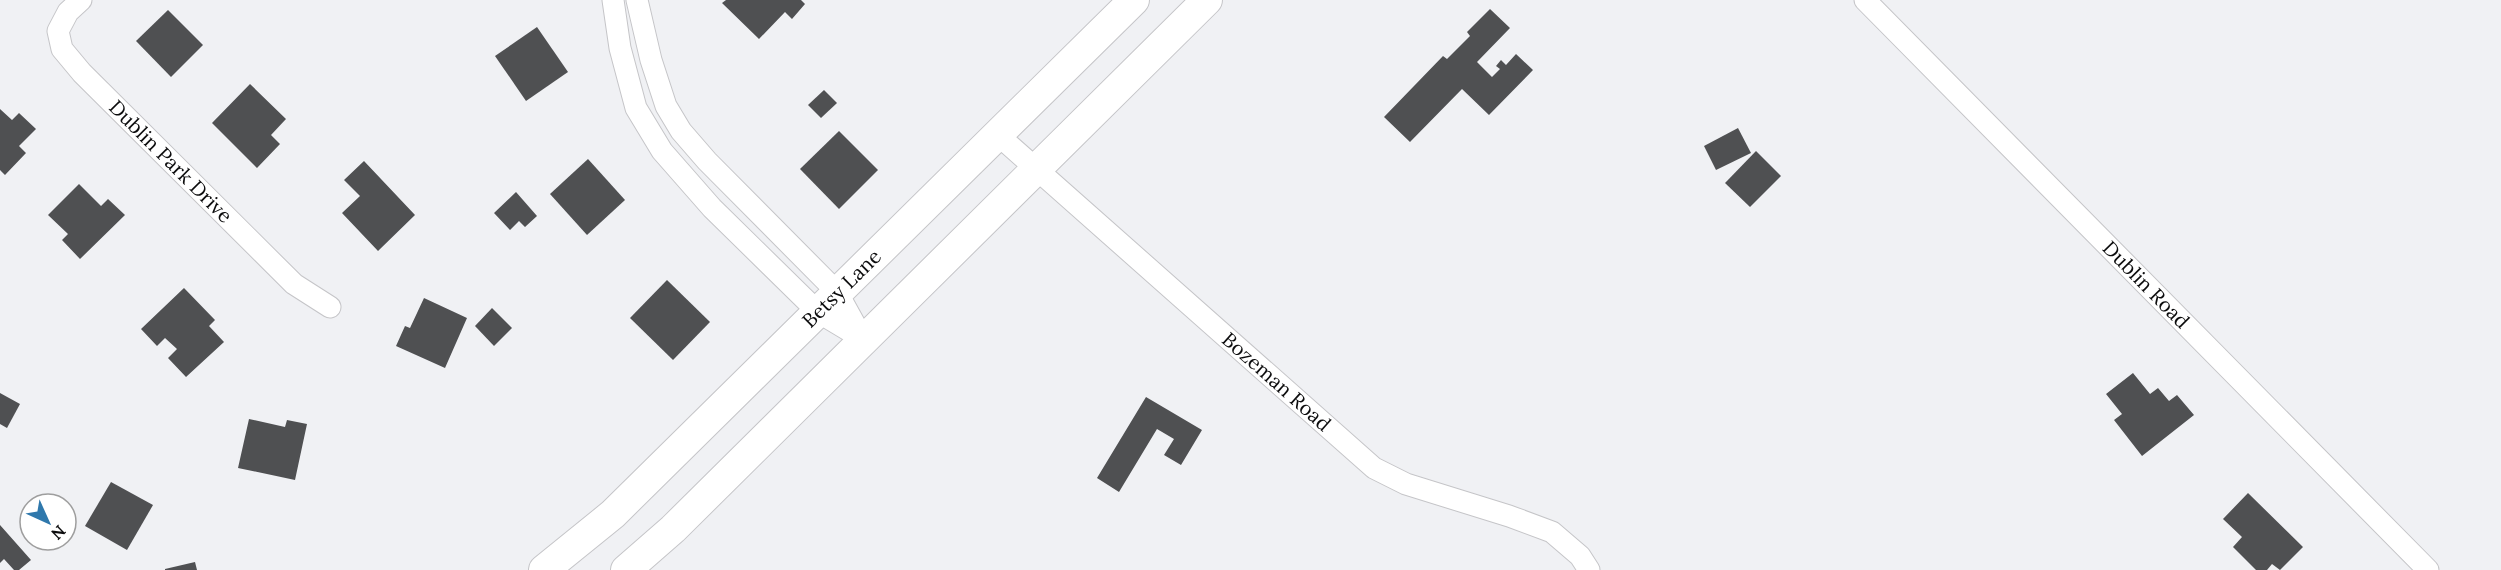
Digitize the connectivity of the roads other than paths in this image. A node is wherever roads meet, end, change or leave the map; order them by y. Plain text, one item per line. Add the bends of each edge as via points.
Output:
1 (81, 0) edge
2 (613, 0) edge
3 (637, 0) edge
4 (1134, 0) edge
5 (1207, 0) edge
6 (1865, 0) edge
7 (672, 115) junction
8 (648, 127) junction
9 (998, 135) junction
10 (1036, 168) junction
11 (765, 219) junction
12 (745, 240) junction
13 (827, 302) junction
14 (330, 307) dead end
15 (862, 339) junction
16 (544, 570) edge
17 (626, 570) edge
18 (1589, 570) edge
19 (2428, 570) edge

1 - 14 street, Dublin Park Drive via 68,12 58,31 62,49 294,284
2 - 8 street via 620,48 636,108
3 - 7 street via 651,60
4 - 9 main road, Betsy Lane
5 - 10 main road
6 - 19 street, Dublin Road
7 - 8 street
7 - 11 street via 681,131
8 - 12 street via 662,151
9 - 10 street, Bozeman Road
9 - 13 main road, Betsy Lane
10 - 15 main road
10 - 18 street, Bozeman Road via 1374,468 1406,484 1552,532 1580,556
11 - 12 street
11 - 13 street
12 - 13 street
13 - 15 street
13 - 16 main road, Betsy Lane via 613,513
15 - 17 main road via 673,529

